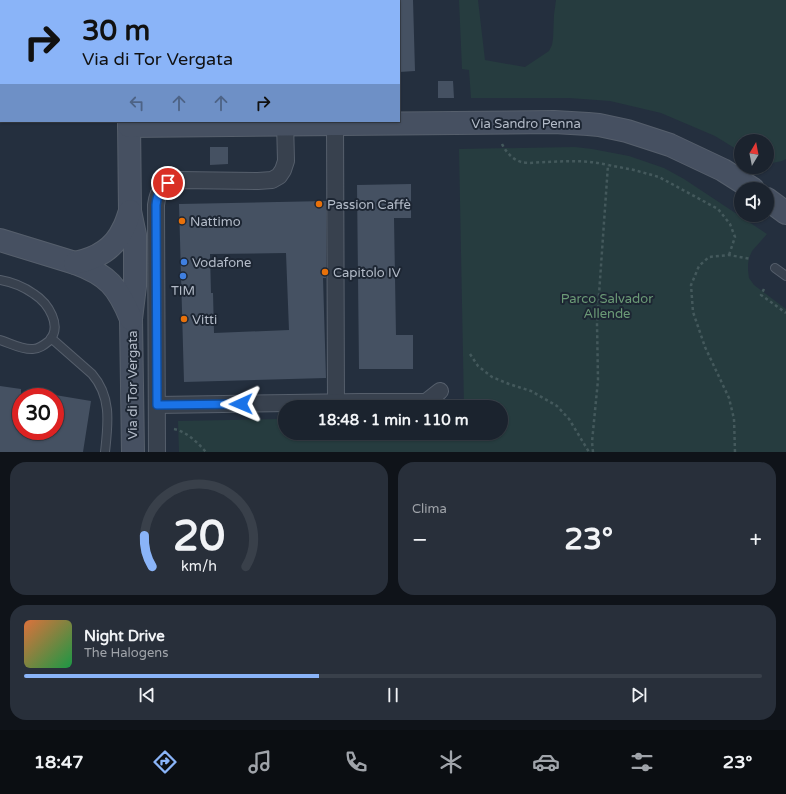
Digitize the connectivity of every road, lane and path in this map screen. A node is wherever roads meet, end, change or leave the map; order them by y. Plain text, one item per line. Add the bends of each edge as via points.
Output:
1 (129, 123) edge
2 (285, 123) edge
3 (335, 123) edge
4 (502, 144) dead end
5 (608, 165) junction
6 (742, 182) edge
7 (774, 204) edge
8 (130, 211) junction
9 (786, 213) edge
10 (0, 240) edge
11 (729, 256) junction
12 (751, 259) dead end
13 (75, 263) junction
14 (775, 268) dead end
15 (786, 276) edge
16 (0, 280) edge
17 (764, 289) dead end
18 (786, 313) edge
19 (132, 319) junction
20 (51, 338) junction
21 (0, 340) edge
22 (470, 354) dead end
23 (440, 391) dead end
24 (336, 400) edge
25 (429, 400) edge
26 (278, 403) edge
27 (157, 405) junction
28 (157, 427) junction
29 (105, 452) edge
30 (133, 452) edge
31 (158, 452) edge
32 (206, 452) edge
33 (589, 452) edge
34 (593, 452) edge
35 (735, 452) edge

1 - 2 street, Via Sandro Penna
1 - 8 street, Via di Tor Vergata
2 - 3 street, Via Sandro Penna
2 - 27 street, Via di Tor Vergata via 286,161 279,176 272,180 178,180 168,183 159,192 156,205
3 - 6 street, Via Sandro Penna via 560,122 599,125 670,145 723,170
3 - 24 street
4 - 5 path via 511,157 522,162 595,162
5 - 11 path via 659,177 718,209 730,224 735,237
5 - 34 path via 598,316 598,380
7 - 9 street
8 - 13 street, Via di Tor Vergata via 123,230 107,250 86,261
8 - 19 street, Via di Tor Vergata via 136,234
10 - 13 street, Via di Tor Vergata
11 - 12 path
11 - 35 path via 709,257 698,266 691,285 693,312 705,347 729,398 734,420
13 - 19 street, Via di Tor Vergata via 99,274 112,284 122,297
14 - 15 lane
16 - 20 lane via 15,284 41,299 53,319 54,331
17 - 18 path via 761,295
19 - 30 street, Via di Tor Vergata
20 - 21 lane via 36,349
20 - 29 lane via 92,374 100,386 106,402 108,421
22 - 33 path via 478,366 492,377 531,391 557,406 569,419
23 - 25 street
26 - 27 street
27 - 28 street, Via di Tor Vergata
28 - 31 street, Via di Tor Vergata
28 - 32 path via 181,430

